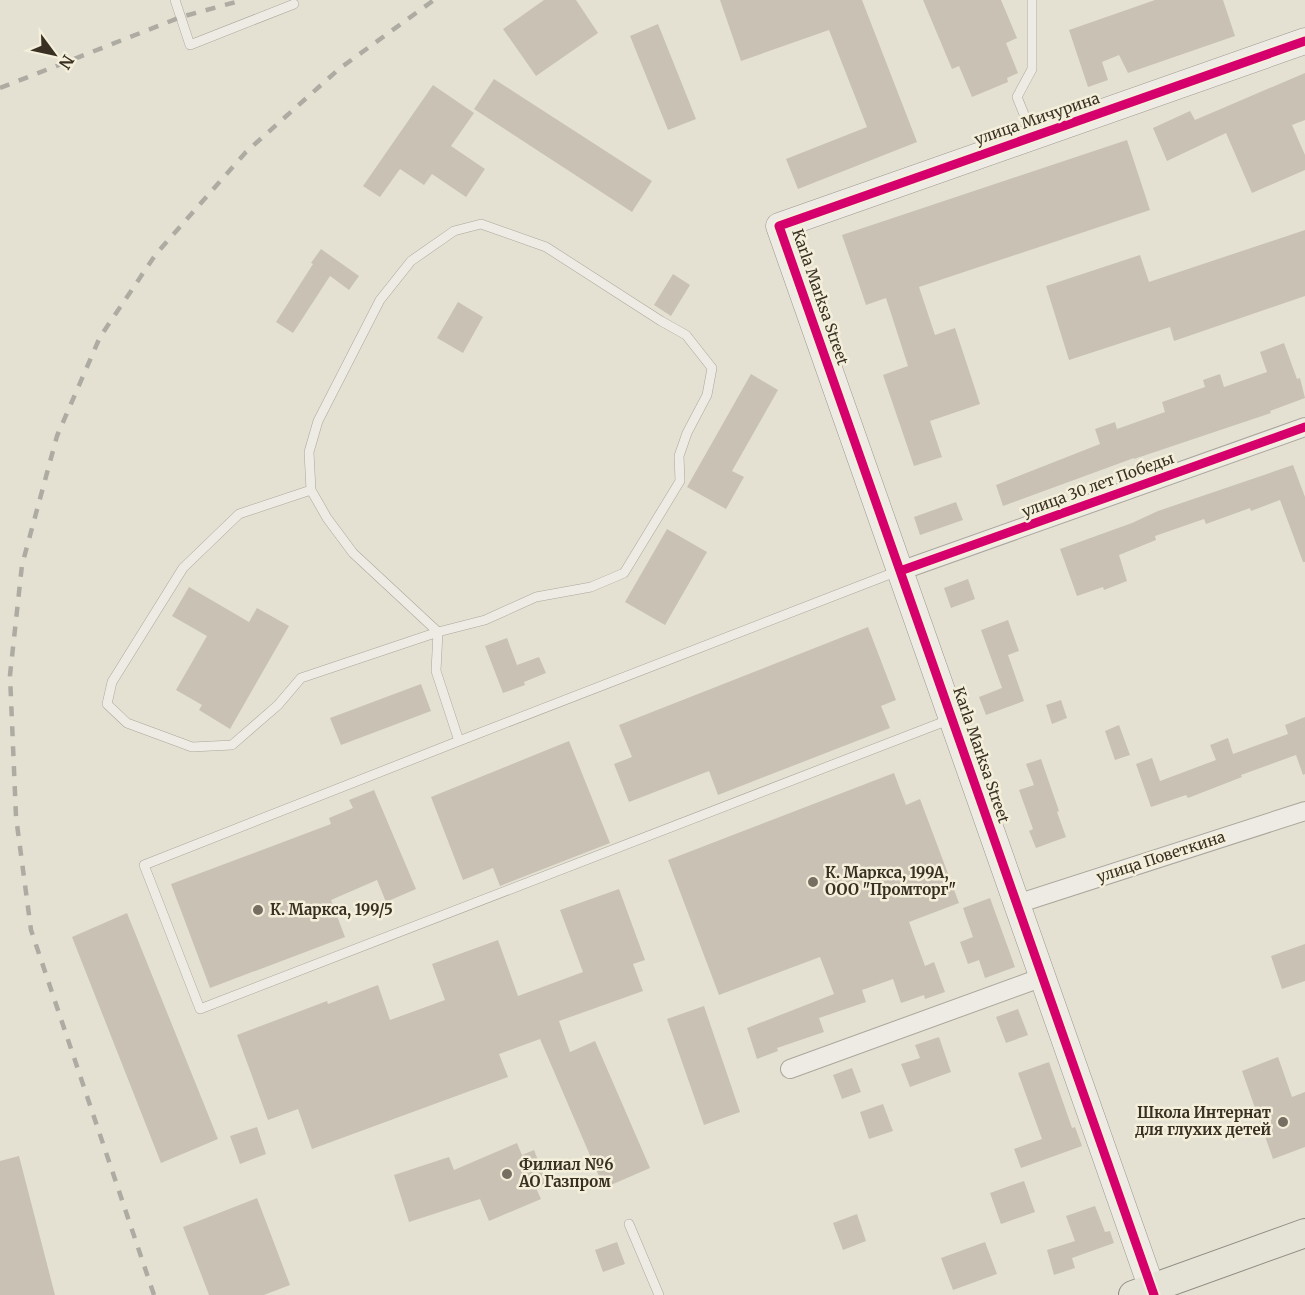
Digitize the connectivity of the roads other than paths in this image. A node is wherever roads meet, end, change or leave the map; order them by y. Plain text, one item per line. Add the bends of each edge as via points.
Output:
1 (175, 0) edge
2 (1032, 0) edge
3 (294, 4) dead end
4 (1305, 41) edge
5 (1033, 137) junction
6 (779, 226) joint
7 (1305, 427) edge
8 (311, 490) junction
9 (900, 571) junction
10 (438, 632) junction
11 (952, 718) junction
12 (459, 741) junction
13 (1305, 811) edge
14 (1017, 903) junction
15 (1042, 977) junction
16 (790, 1069) dead end
17 (629, 1224) dead end
18 (1305, 1233) edge
19 (1146, 1293) edge
20 (659, 1295) edge

1 - 3 lane via 190,45
2 - 5 lane via 1032,69 1017,97
4 - 5 street, улица Мичурина
5 - 6 street, улица Мичурина
6 - 9 street, Karla Marksa Street
7 - 9 street, улица 30 лет Победы
8 - 10 lane via 353,553
8 - 10 lane via 239,514 183,568 112,682 107,704 128,723 192,747 232,745 278,705 301,678
8 - 10 lane via 309,452 318,422 380,300 411,261 454,231 482,224 546,247 686,335 712,368 707,395 679,456 680,481 624,573 591,587 536,597 485,620
9 - 11 street, Karla Marksa Street
9 - 12 lane
10 - 12 lane via 436,671
11 - 12 lane via 200,1009 144,865
11 - 14 street, Karla Marksa Street
13 - 14 street, улица Поветкина
14 - 15 street, Karla Marksa Street
15 - 16 street
15 - 19 street, Karla Marksa Street
17 - 20 lane
18 - 19 main road

